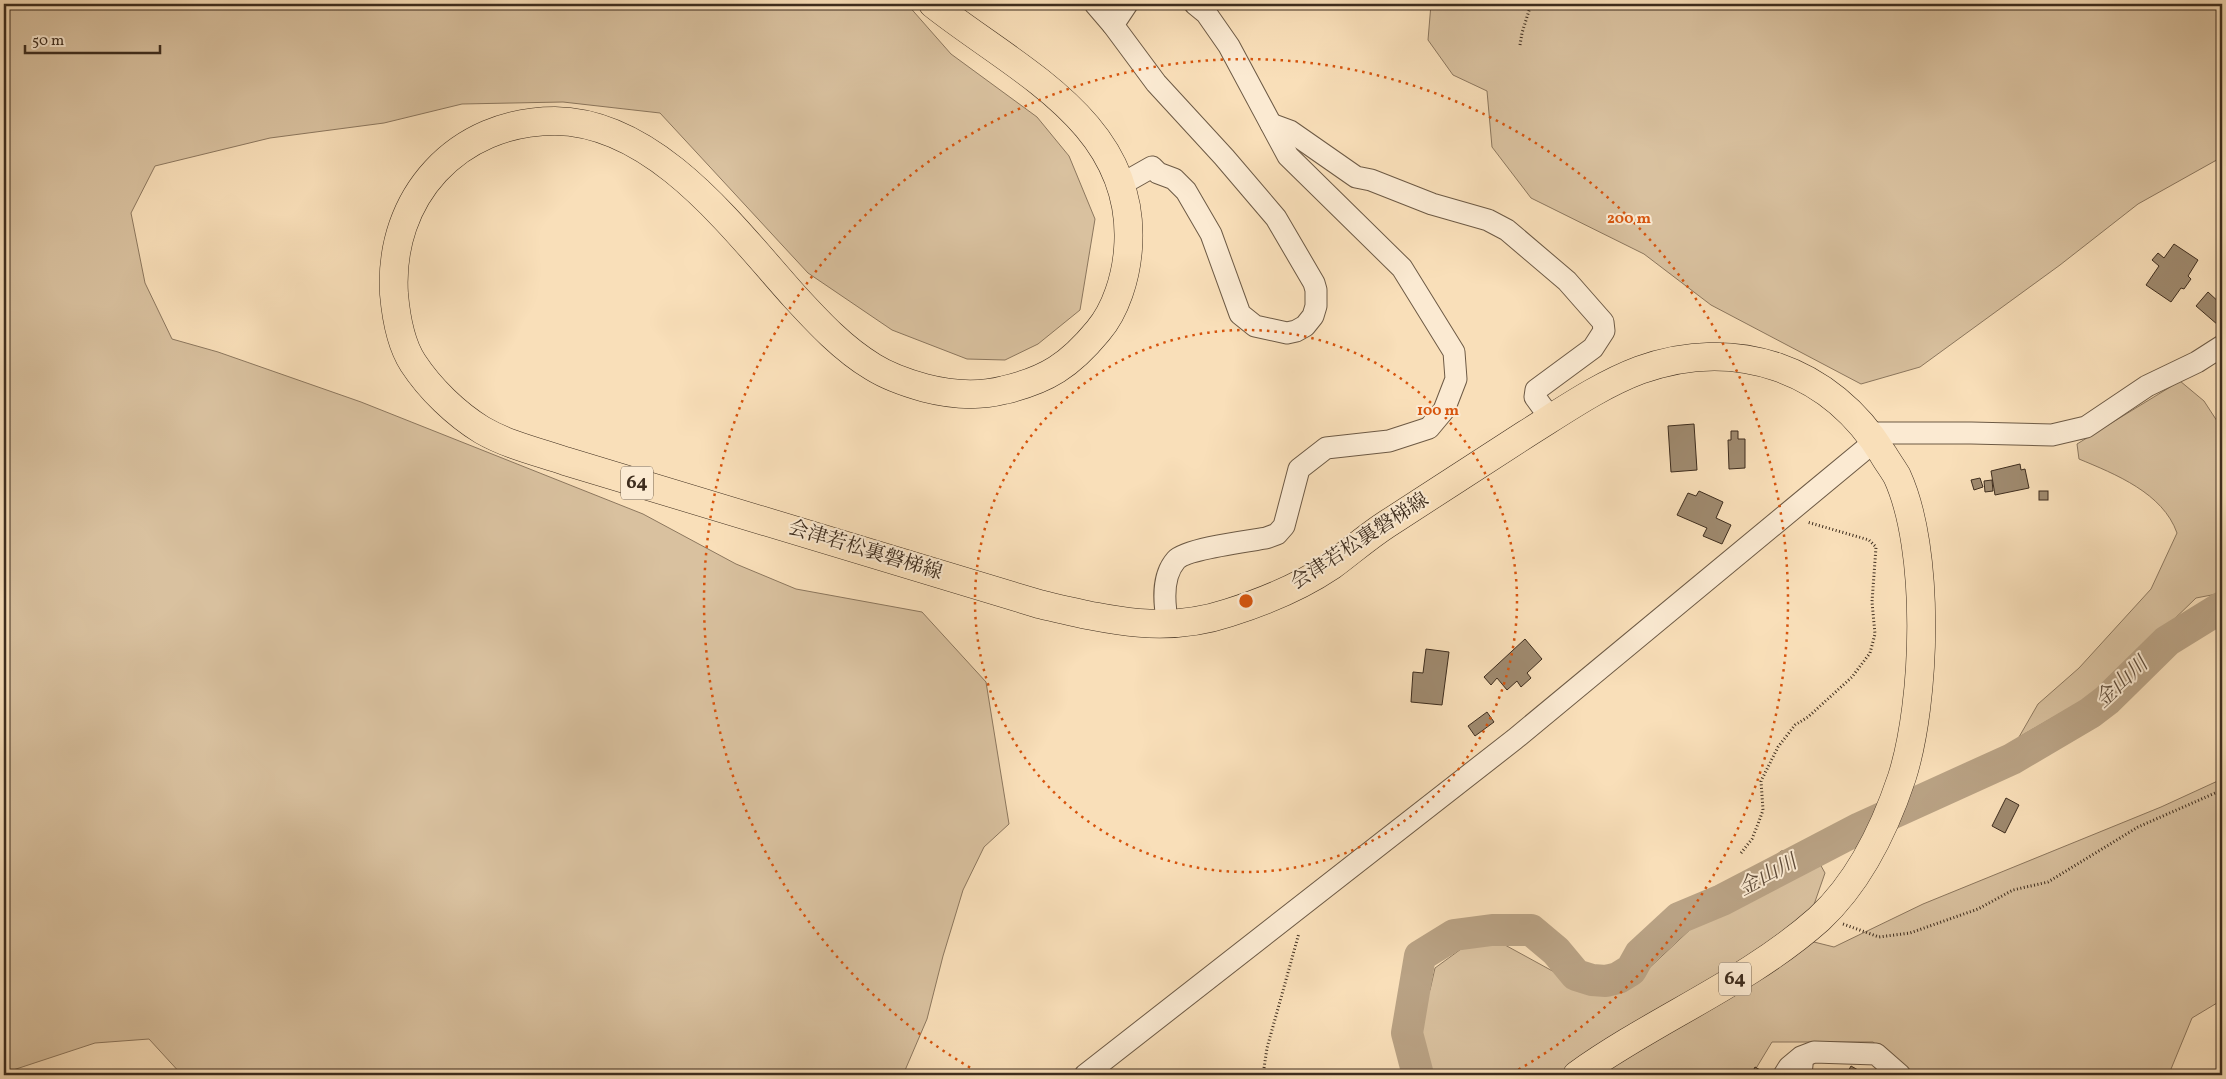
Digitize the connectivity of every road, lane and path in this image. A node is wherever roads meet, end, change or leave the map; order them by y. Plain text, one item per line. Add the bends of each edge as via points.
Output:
1 (933, 4) edge
2 (1095, 4) edge
3 (1127, 4) edge
4 (1195, 4) edge
5 (1530, 4) edge
6 (1113, 25) junction
7 (1520, 45) dead end
8 (1271, 124) junction
9 (1122, 184) junction
10 (2222, 346) edge
11 (1551, 419) junction
12 (1872, 437) junction
13 (1785, 516) junction
14 (1168, 624) junction
15 (2222, 790) edge
16 (1741, 853) dead end
17 (1306, 901) junction
18 (1821, 917) junction
19 (1807, 1065) edge
20 (1085, 1075) edge
21 (1263, 1075) edge
22 (1577, 1075) edge
23 (1784, 1075) edge
24 (1900, 1075) edge

1 - 9 main road, 会津若松裏磐梯線 / 64 via 1048,87 1090,128
2 - 6 street
3 - 6 street
4 - 8 street via 1206,13 1228,46
5 - 7 path
6 - 9 street via 1156,83 1276,218 1314,283 1313,316 1305,326 1287,333 1255,326 1240,314 1212,234 1186,191 1174,179 1152,167
8 - 11 street via 1290,131 1356,176 1432,204 1488,220 1507,230 1567,281 1602,322 1604,332 1593,348 1536,390 1535,397
8 - 14 street via 1288,156 1402,268 1454,352 1456,379 1444,410 1429,428 1389,441 1326,448 1298,469 1284,526 1277,534 1190,552 1176,560 1168,574 1165,593
9 - 14 main road, 会津若松裏磐梯線 / 64 via 1130,234 1128,260 1121,286 1100,329 1068,363 1034,383 987,395 950,395 906,383 872,367 819,323 733,228 692,186 656,156 614,132 574,122 531,122 512,126 471,143 434,172 417,192 397,239 395,306 405,348 435,390 453,409 482,430 507,442 1039,604 1108,620
10 - 12 street via 2147,386 2086,426 2052,435 1971,433
11 - 12 main road, 会津若松裏磐梯線 / 64 via 1614,381 1656,365 1712,356 1737,357 1795,373 1818,386 1844,406
11 - 14 main road, 会津若松裏磐梯線 / 64 via 1299,584 1214,617
12 - 13 street
12 - 18 main road, 会津若松裏磐梯線 / 64 via 1896,476 1913,529 1919,584 1917,709 1908,756 1889,817 1869,855
13 - 16 path via 1869,540 1876,547 1872,602 1875,634 1870,653 1852,677 1795,725 1778,747 1761,781 1761,817 1752,839
13 - 17 street via 1515,739
15 - 18 path via 2138,827 2048,882 2013,890 1978,909 1910,933 1879,937
17 - 20 street
17 - 21 path via 1267,1048
18 - 22 main road, 会津若松裏磐梯線 / 64 via 1729,983 1615,1048
19 - 23 street via 1801,1057 1788,1067
19 - 24 street via 1814,1052 1876,1054

